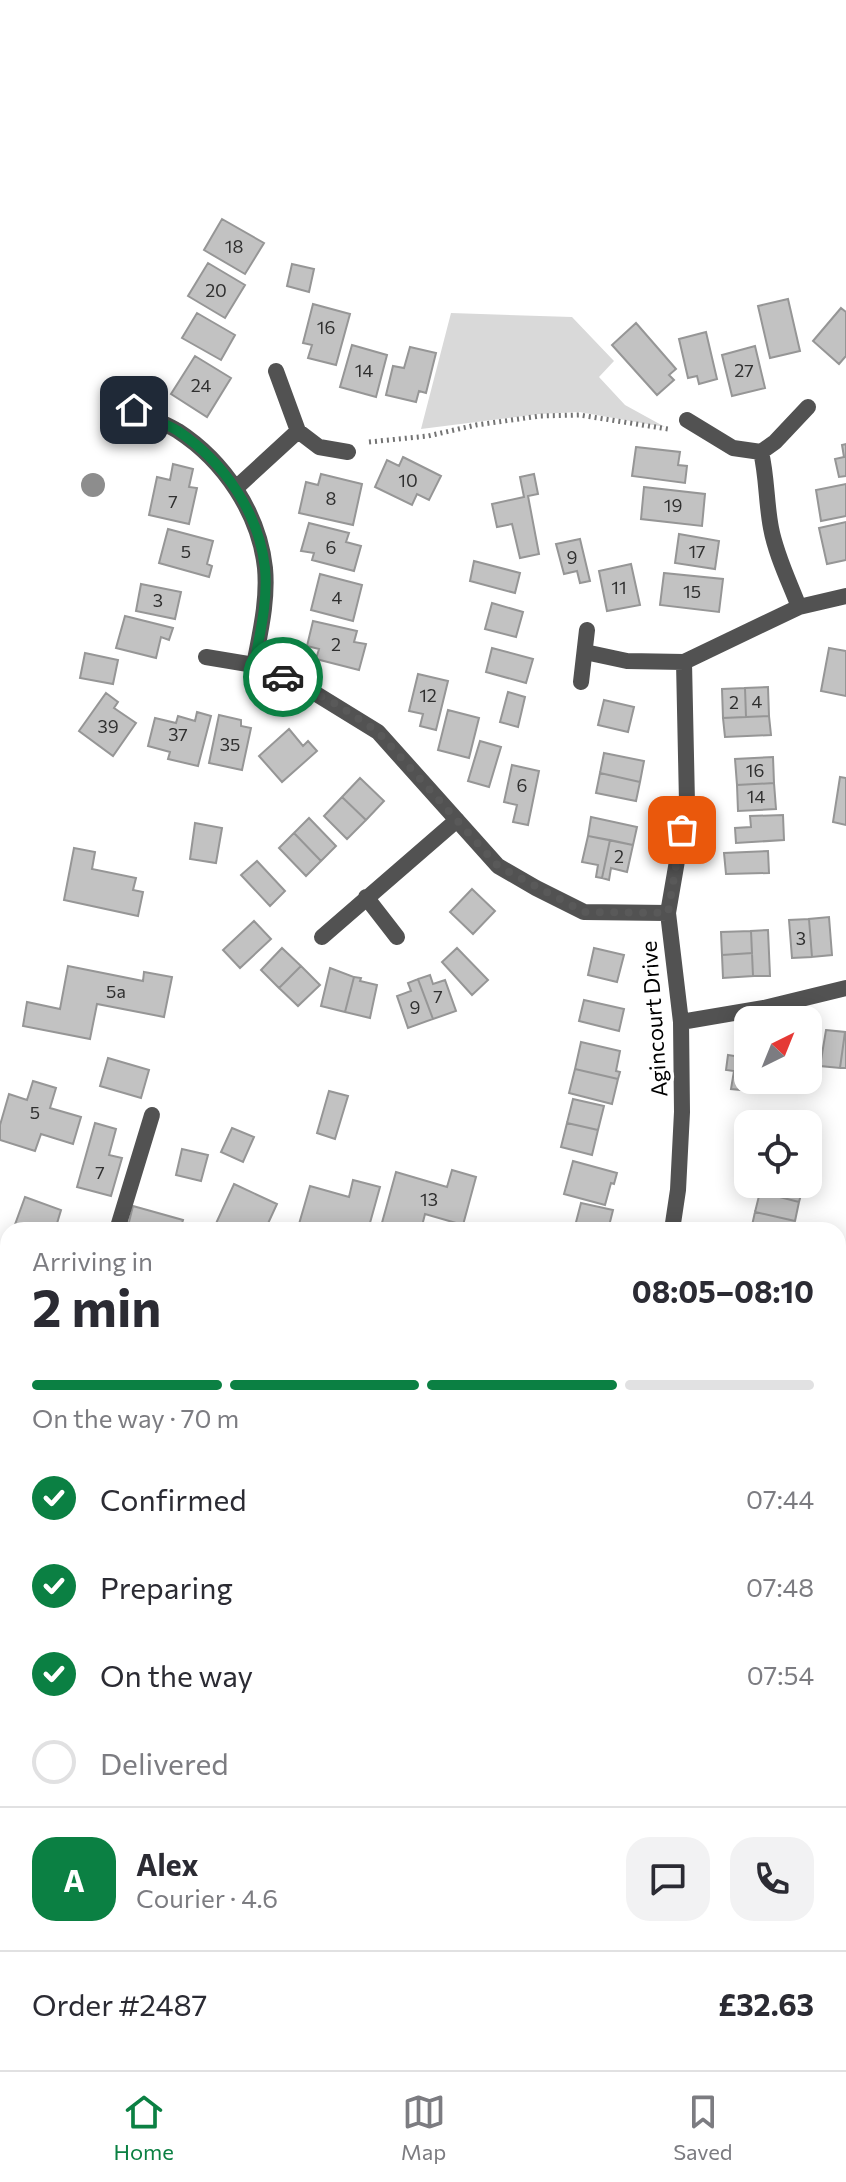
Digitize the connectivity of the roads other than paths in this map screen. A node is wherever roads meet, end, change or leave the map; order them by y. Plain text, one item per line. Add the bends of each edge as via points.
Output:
1 (276, 371) dead end
2 (808, 407) dead end
3 (134, 410) dead end
4 (687, 420) road end
5 (298, 431) junction
6 (348, 452) road end
7 (761, 452) junction
8 (236, 488) junction
9 (846, 596) edge
10 (799, 607) junction
11 (587, 630) dead end
12 (585, 652) junction
13 (206, 657) dead end
14 (684, 662) junction
15 (254, 665) junction
16 (581, 682) dead end
17 (457, 820) junction
18 (366, 897) junction
19 (668, 913) junction
20 (322, 937) dead end
21 (397, 937) dead end
22 (846, 988) edge
23 (681, 1022) junction
24 (152, 1115) dead end
25 (119, 1222) edge
26 (673, 1222) edge

1 - 5 street
2 - 7 street
3 - 8 street via 177,431 208,455
4 - 7 street via 733,448
5 - 6 street via 319,447
5 - 8 street
7 - 10 street via 771,529
8 - 15 street via 253,520 265,567
9 - 10 street
10 - 14 street
11 - 12 street
12 - 14 street via 627,661
12 - 16 street
13 - 15 street
14 - 19 street, Agincourt Drive via 687,803
15 - 17 street via 300,684 378,732
17 - 18 street
17 - 19 street via 498,866 584,912
18 - 20 street
18 - 21 street
19 - 23 street, Agincourt Drive
22 - 23 street
23 - 26 street, Agincourt Drive via 682,1112
24 - 25 street

